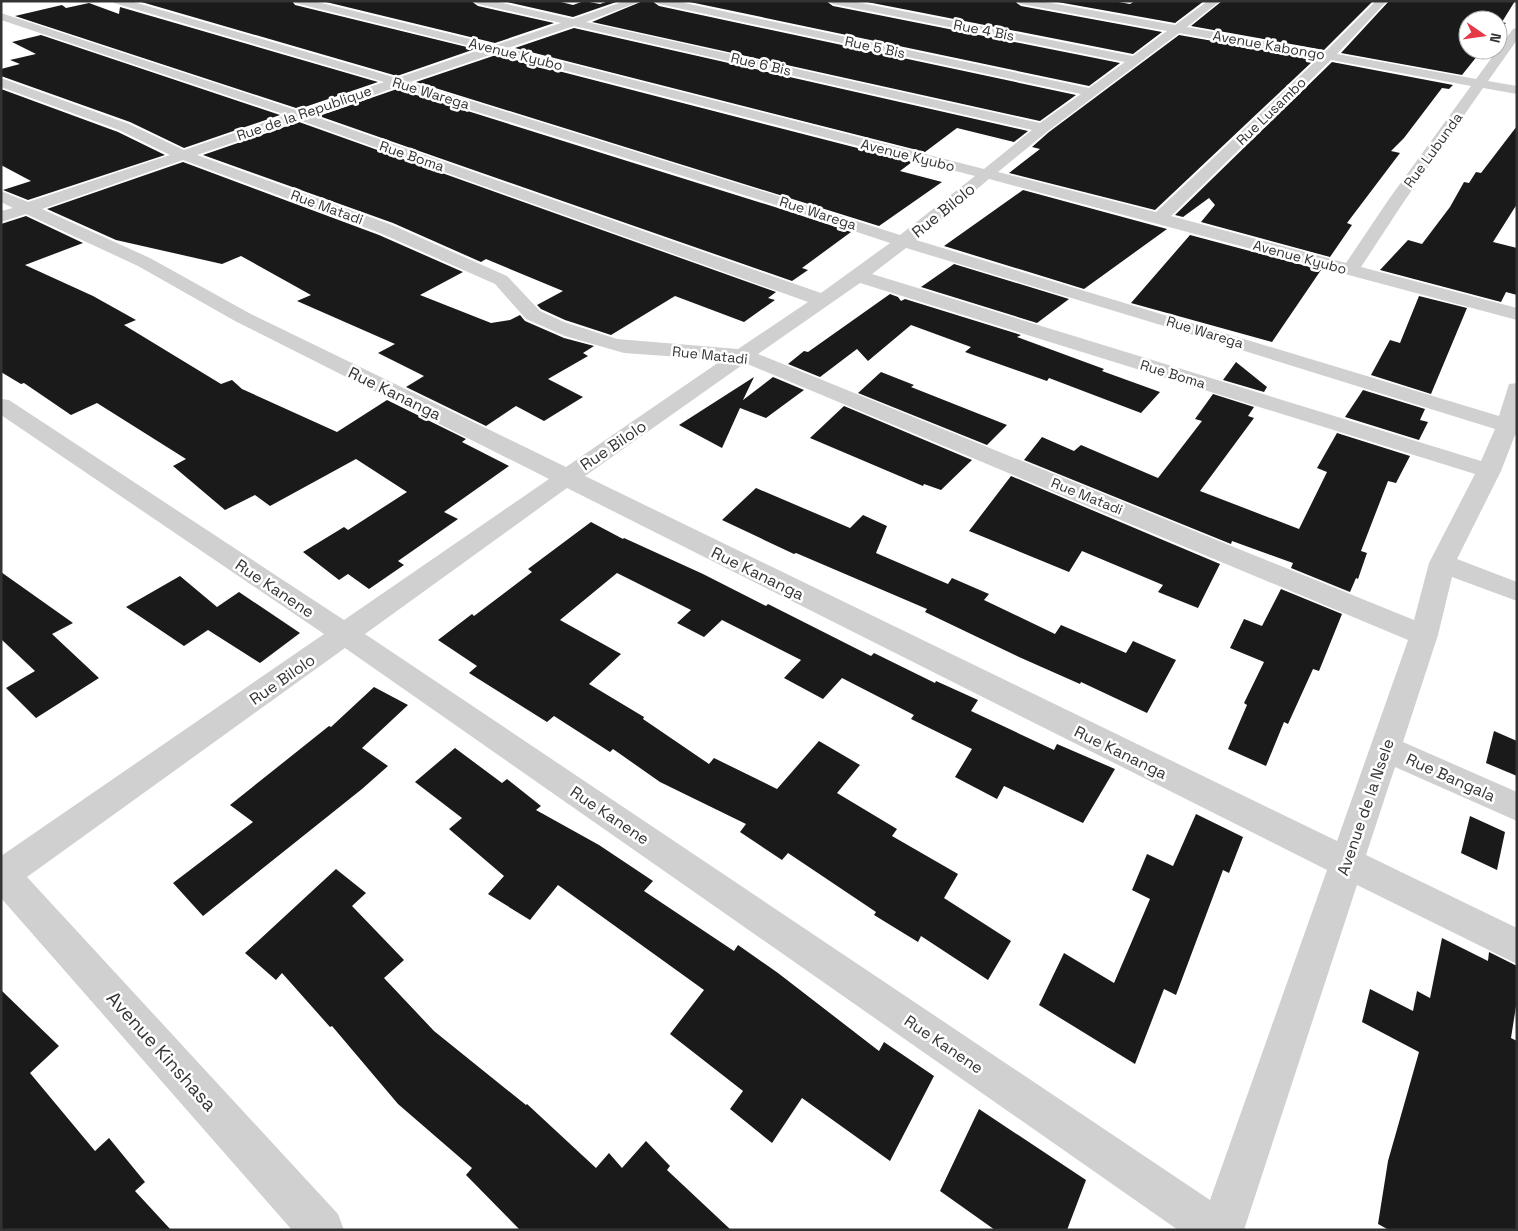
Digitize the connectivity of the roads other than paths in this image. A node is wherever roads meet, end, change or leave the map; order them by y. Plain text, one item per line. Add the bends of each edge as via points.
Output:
1 (118, 1) edge
2 (299, 1) edge
3 (478, 1) edge
4 (636, 1) edge
5 (659, 1) edge
6 (833, 1) edge
7 (1021, 1) edge
8 (1215, 1) edge
9 (1382, 1) edge
10 (1, 16) edge
11 (574, 22) junction
12 (1177, 28) junction
13 (1517, 31) edge
14 (496, 49) junction
15 (1328, 56) junction
16 (1135, 60) junction
17 (1, 82) edge
18 (396, 82) junction
19 (1481, 84) junction
20 (1517, 90) edge
21 (1091, 92) junction
22 (298, 116) junction
23 (1043, 128) junction
24 (183, 155) junction
25 (986, 175) junction
26 (1, 196) edge
27 (27, 208) junction
28 (1, 217) edge
29 (1160, 218) junction
30 (903, 242) junction
31 (1350, 270) junction
32 (858, 276) junction
33 (822, 300) junction
34 (1517, 314) edge
35 (745, 356) junction
36 (1517, 389) edge
37 (1, 405) edge
38 (1512, 427) edge
39 (1488, 471) junction
40 (566, 478) junction
41 (1442, 563) junction
42 (1517, 592) edge
43 (346, 635) junction
44 (1424, 635) junction
45 (1385, 748) junction
46 (1517, 807) edge
47 (1346, 862) junction
48 (2, 875) edge
49 (1517, 947) edge
50 (322, 1230) edge
51 (1216, 1230) edge
52 (1222, 1230) edge

1 - 18 street, Rue Warega
2 - 14 street, Avenue Kyubo
3 - 11 street, Rue 6 Bis
4 - 11 street, Rue de la Republique
5 - 21 street, Rue 5 Bis
6 - 16 street, Rue 4 Bis
7 - 12 street, Avenue Kabongo
8 - 12 street, Rue Bilolo
9 - 15 street, Rue Lusambo
10 - 22 street, Rue Boma
11 - 14 street, Rue de la Republique
11 - 23 street, Rue 6 Bis
12 - 15 street, Avenue Kabongo
12 - 16 street, Rue Bilolo
13 - 19 street, Rue Lubunda
14 - 18 street, Rue de la Republique
14 - 25 street, Avenue Kyubo
15 - 19 street, Avenue Kabongo
15 - 29 street, Rue Lusambo
16 - 21 street, Rue Bilolo
17 - 24 street, Rue Matadi via 124,127
18 - 22 street, Rue de la Republique
18 - 30 street, Rue Warega via 785,202
19 - 20 street, Avenue Kabongo
19 - 31 street, Rue Lubunda
21 - 23 street, Rue Bilolo
22 - 24 street, Rue de la Republique
22 - 33 street, Rue Boma
23 - 25 street, Rue Bilolo
24 - 27 street, Rue de la Republique
24 - 35 street, Rue Matadi via 429,247 501,280 536,317 605,343
25 - 29 street, Avenue Kyubo
25 - 30 street, Rue Bilolo
26 - 27 street, Rue Kananga
27 - 28 street, Rue de la Republique
27 - 40 street, Rue Kananga via 144,262 242,317
29 - 31 street, Avenue Kyubo
30 - 32 street, Rue Bilolo
30 - 38 street, Rue Warega
31 - 34 street, Avenue Kyubo
32 - 33 street, Rue Bilolo
32 - 39 street, Rue Boma
33 - 35 street, Rue Bilolo
35 - 40 street, Rue Bilolo
35 - 44 street, Rue Matadi
36 - 38 street, Avenue de la Nsele
37 - 43 street, Rue Kanene
38 - 39 street, Avenue de la Nsele
39 - 41 street, Avenue de la Nsele
40 - 43 street, Rue Bilolo
40 - 47 street, Rue Kananga
41 - 42 street
41 - 44 street, Avenue de la Nsele
43 - 48 street, Rue Bilolo
43 - 51 street, Rue Kanene
44 - 45 street, Avenue de la Nsele
45 - 46 street, Rue Bangala
45 - 47 street, Avenue de la Nsele
47 - 49 street, Rue Kananga
47 - 52 street, Avenue de la Nsele
48 - 50 street, Avenue Kinshasa

